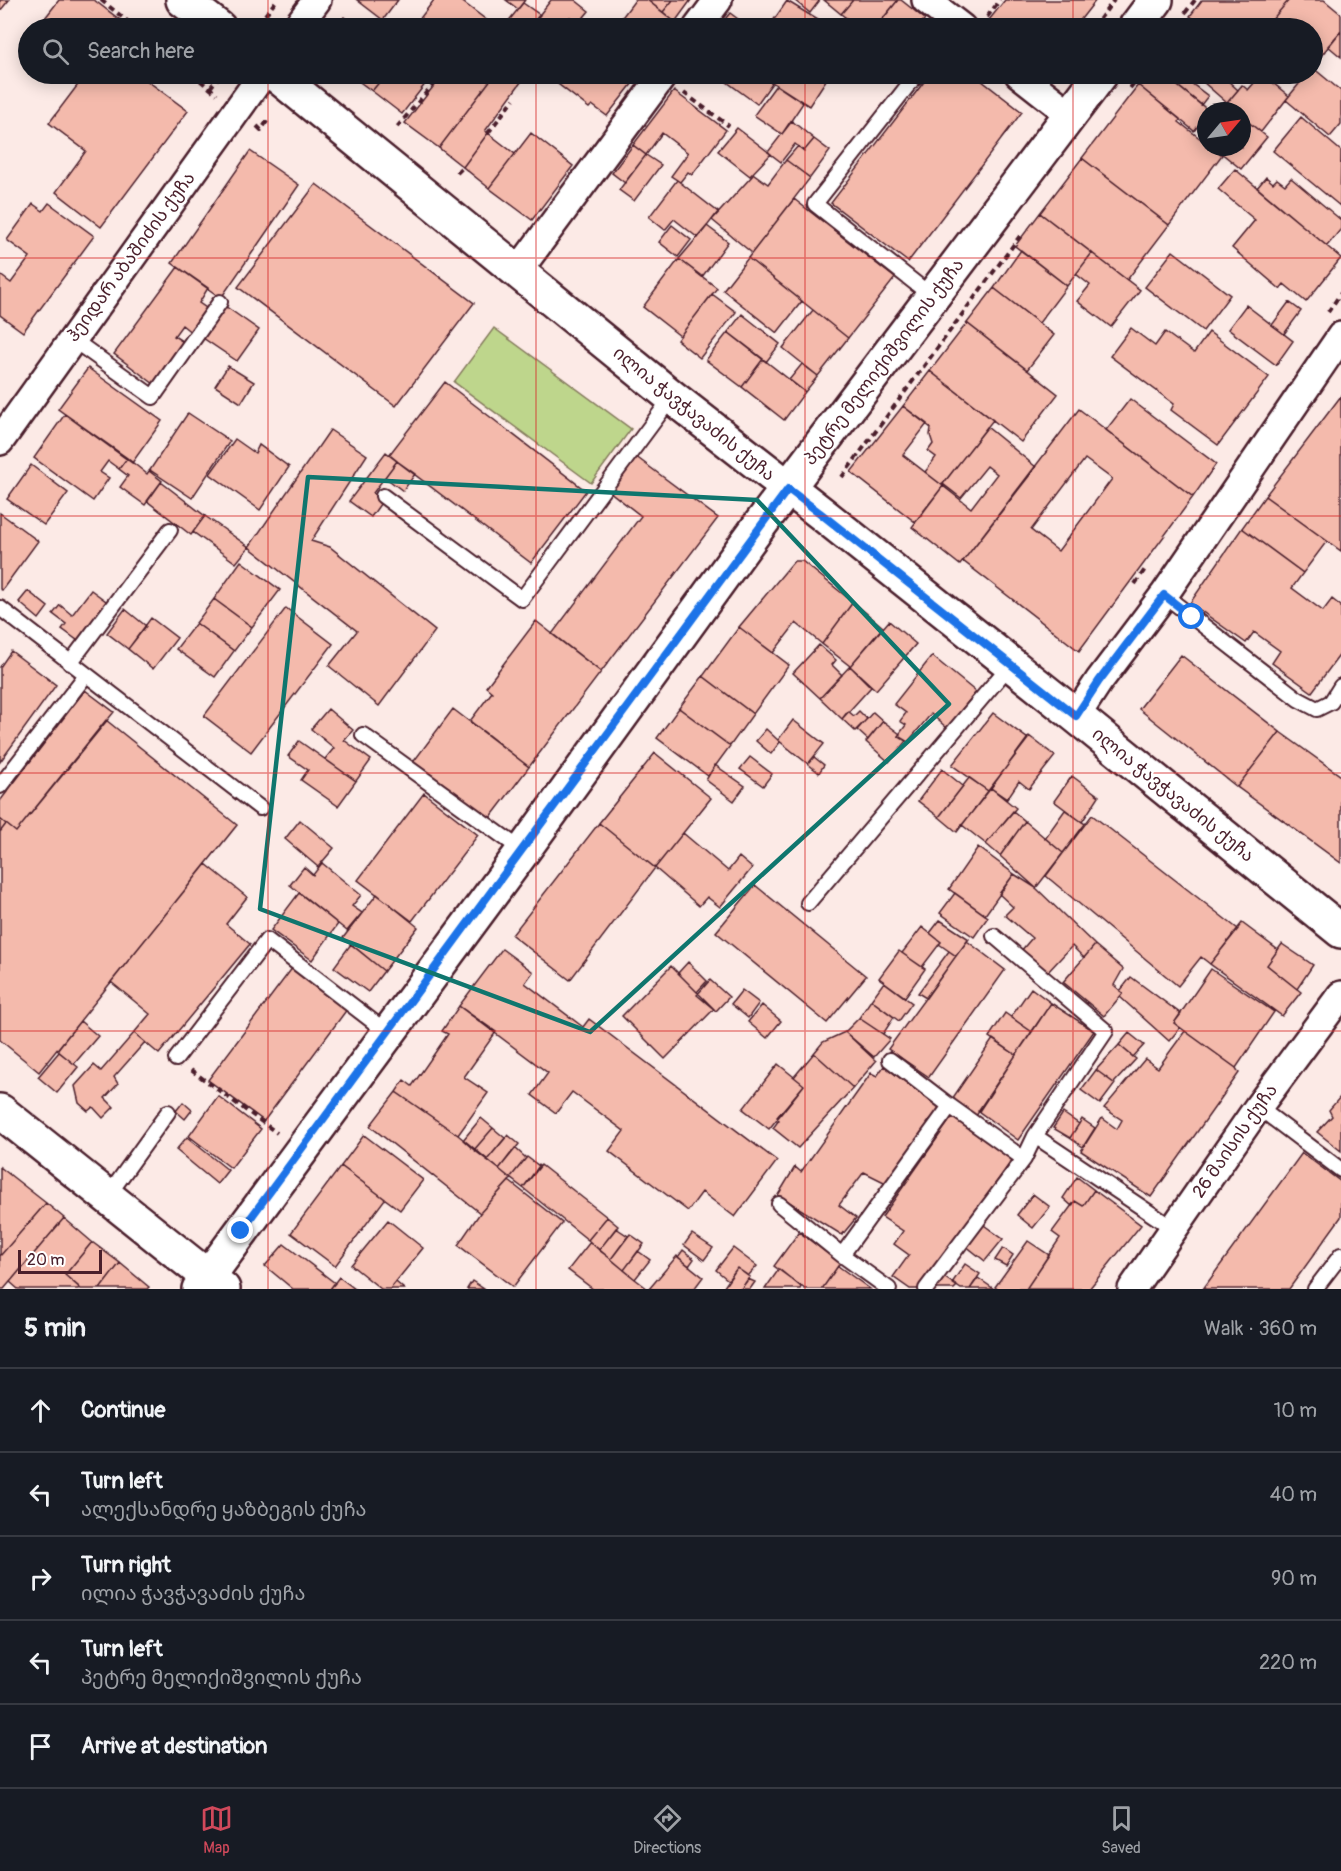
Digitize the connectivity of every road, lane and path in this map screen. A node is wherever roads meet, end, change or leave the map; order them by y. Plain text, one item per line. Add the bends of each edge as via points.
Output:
1 (101, 0) edge
2 (183, 0) edge
3 (277, 0) edge
4 (317, 0) edge
5 (718, 0) edge
6 (926, 0) edge
7 (1000, 0) edge
8 (1114, 0) edge
9 (1156, 0) edge
10 (266, 15) dead end
11 (124, 18) edge
12 (206, 18) edge
13 (304, 18) edge
14 (704, 18) edge
15 (953, 18) edge
16 (974, 18) edge
17 (1100, 18) edge
18 (1142, 18) edge
19 (205, 84) edge
20 (213, 84) edge
21 (256, 84) edge
22 (287, 84) edge
23 (434, 84) edge
24 (656, 84) edge
25 (675, 84) edge
26 (909, 84) edge
27 (1031, 84) edge
28 (1113, 84) edge
29 (210, 88) junction
30 (223, 99) dead end
31 (514, 99) dead end
32 (1070, 114) junction
33 (729, 126) dead end
34 (398, 127) dead end
35 (488, 133) dead end
36 (462, 167) dead end
37 (457, 173) dead end
38 (1027, 227) dead end
39 (518, 271) junction
40 (933, 297) junction
41 (220, 302) dead end
42 (1341, 336) edge
43 (72, 339) junction
44 (672, 398) junction
45 (0, 441) edge
46 (842, 477) dead end
47 (788, 489) junction
48 (382, 496) dead end
49 (170, 530) dead end
50 (1164, 595) junction
51 (0, 608) edge
52 (70, 663) junction
53 (1010, 665) junction
54 (86, 675) junction
55 (1341, 686) edge
56 (1076, 716) junction
57 (363, 735) dead end
58 (0, 786) edge
59 (260, 808) dead end
60 (523, 851) junction
61 (808, 903) dead end
62 (1341, 931) edge
63 (994, 936) dead end
64 (1341, 995) edge
65 (388, 1033) junction
66 (176, 1059) joint
67 (890, 1060) dead end
68 (950, 1106) junction
69 (1258, 1107) junction
70 (0, 1111) edge
71 (168, 1112) dead end
72 (1035, 1136) junction
73 (282, 1137) dead end
74 (1024, 1159) junction
75 (1341, 1170) edge
76 (107, 1197) junction
77 (779, 1204) dead end
78 (1174, 1229) junction
79 (842, 1255) junction
80 (1341, 1255) edge
81 (210, 1285) edge
82 (889, 1289) edge
83 (926, 1289) edge
84 (1132, 1289) edge
85 (1315, 1289) edge

1 - 11 path
2 - 12 street
3 - 10 path
4 - 13 street
5 - 14 street
6 - 15 street
7 - 16 path
8 - 17 path
9 - 18 street
19 - 29 path
20 - 29 path
21 - 43 street, ჰეიდარ აბაშიძის ქუჩა
22 - 39 street, ილია ჭავჭავაძის ქუჩა
23 - 34 path
24 - 39 street
25 - 33 path
26 - 40 lane via 815,204
27 - 32 street
28 - 32 street, პეტრე მელიქიშვილის ქუჩა
29 - 30 path
31 - 35 path
32 - 40 street, პეტრე მელიქიშვილის ქუჩა
36 - 37 path
38 - 46 path
39 - 44 street, ილია ჭავჭავაძის ქუჩა
40 - 47 street, პეტრე მელიქიშვილის ქუჩა
41 - 43 lane via 153,397
42 - 50 street
43 - 45 street, ჰეიდარ აბაშიძის ქუჩა
44 - 47 street, ილია ჭავჭავაძის ქუჩა
44 - 48 lane via 522,599
47 - 53 street, ილია ჭავჭავაძის ქუჩა
47 - 60 street, პეტრე მელიქიშვილის ქუჩა
49 - 52 lane
50 - 55 lane via 1298,699 1317,709 1331,702
50 - 56 street
51 - 52 lane
52 - 54 lane
53 - 56 street, ილია ჭავჭავაძის ქუჩა
53 - 61 lane
54 - 58 lane
54 - 59 lane
56 - 62 street, ილია ჭავჭავაძის ქუჩა
57 - 60 lane
60 - 65 street, პეტრე მელიქიშვილის ქუჩა
63 - 72 lane via 1106,1031
64 - 69 street, 26 მაისის ქუჩა
65 - 66 lane via 267,940
65 - 81 street, პეტრე მელიქიშვილის ქუჩა
66 - 73 path
67 - 68 lane
68 - 74 lane
68 - 79 lane
69 - 75 lane
69 - 78 street, 26 მაისის ქუჩა
70 - 76 street
71 - 76 lane
72 - 74 lane
72 - 78 lane
74 - 83 lane
76 - 81 street
77 - 79 lane
78 - 84 street, 26 მაისის ქუჩა
79 - 82 lane
80 - 85 lane

